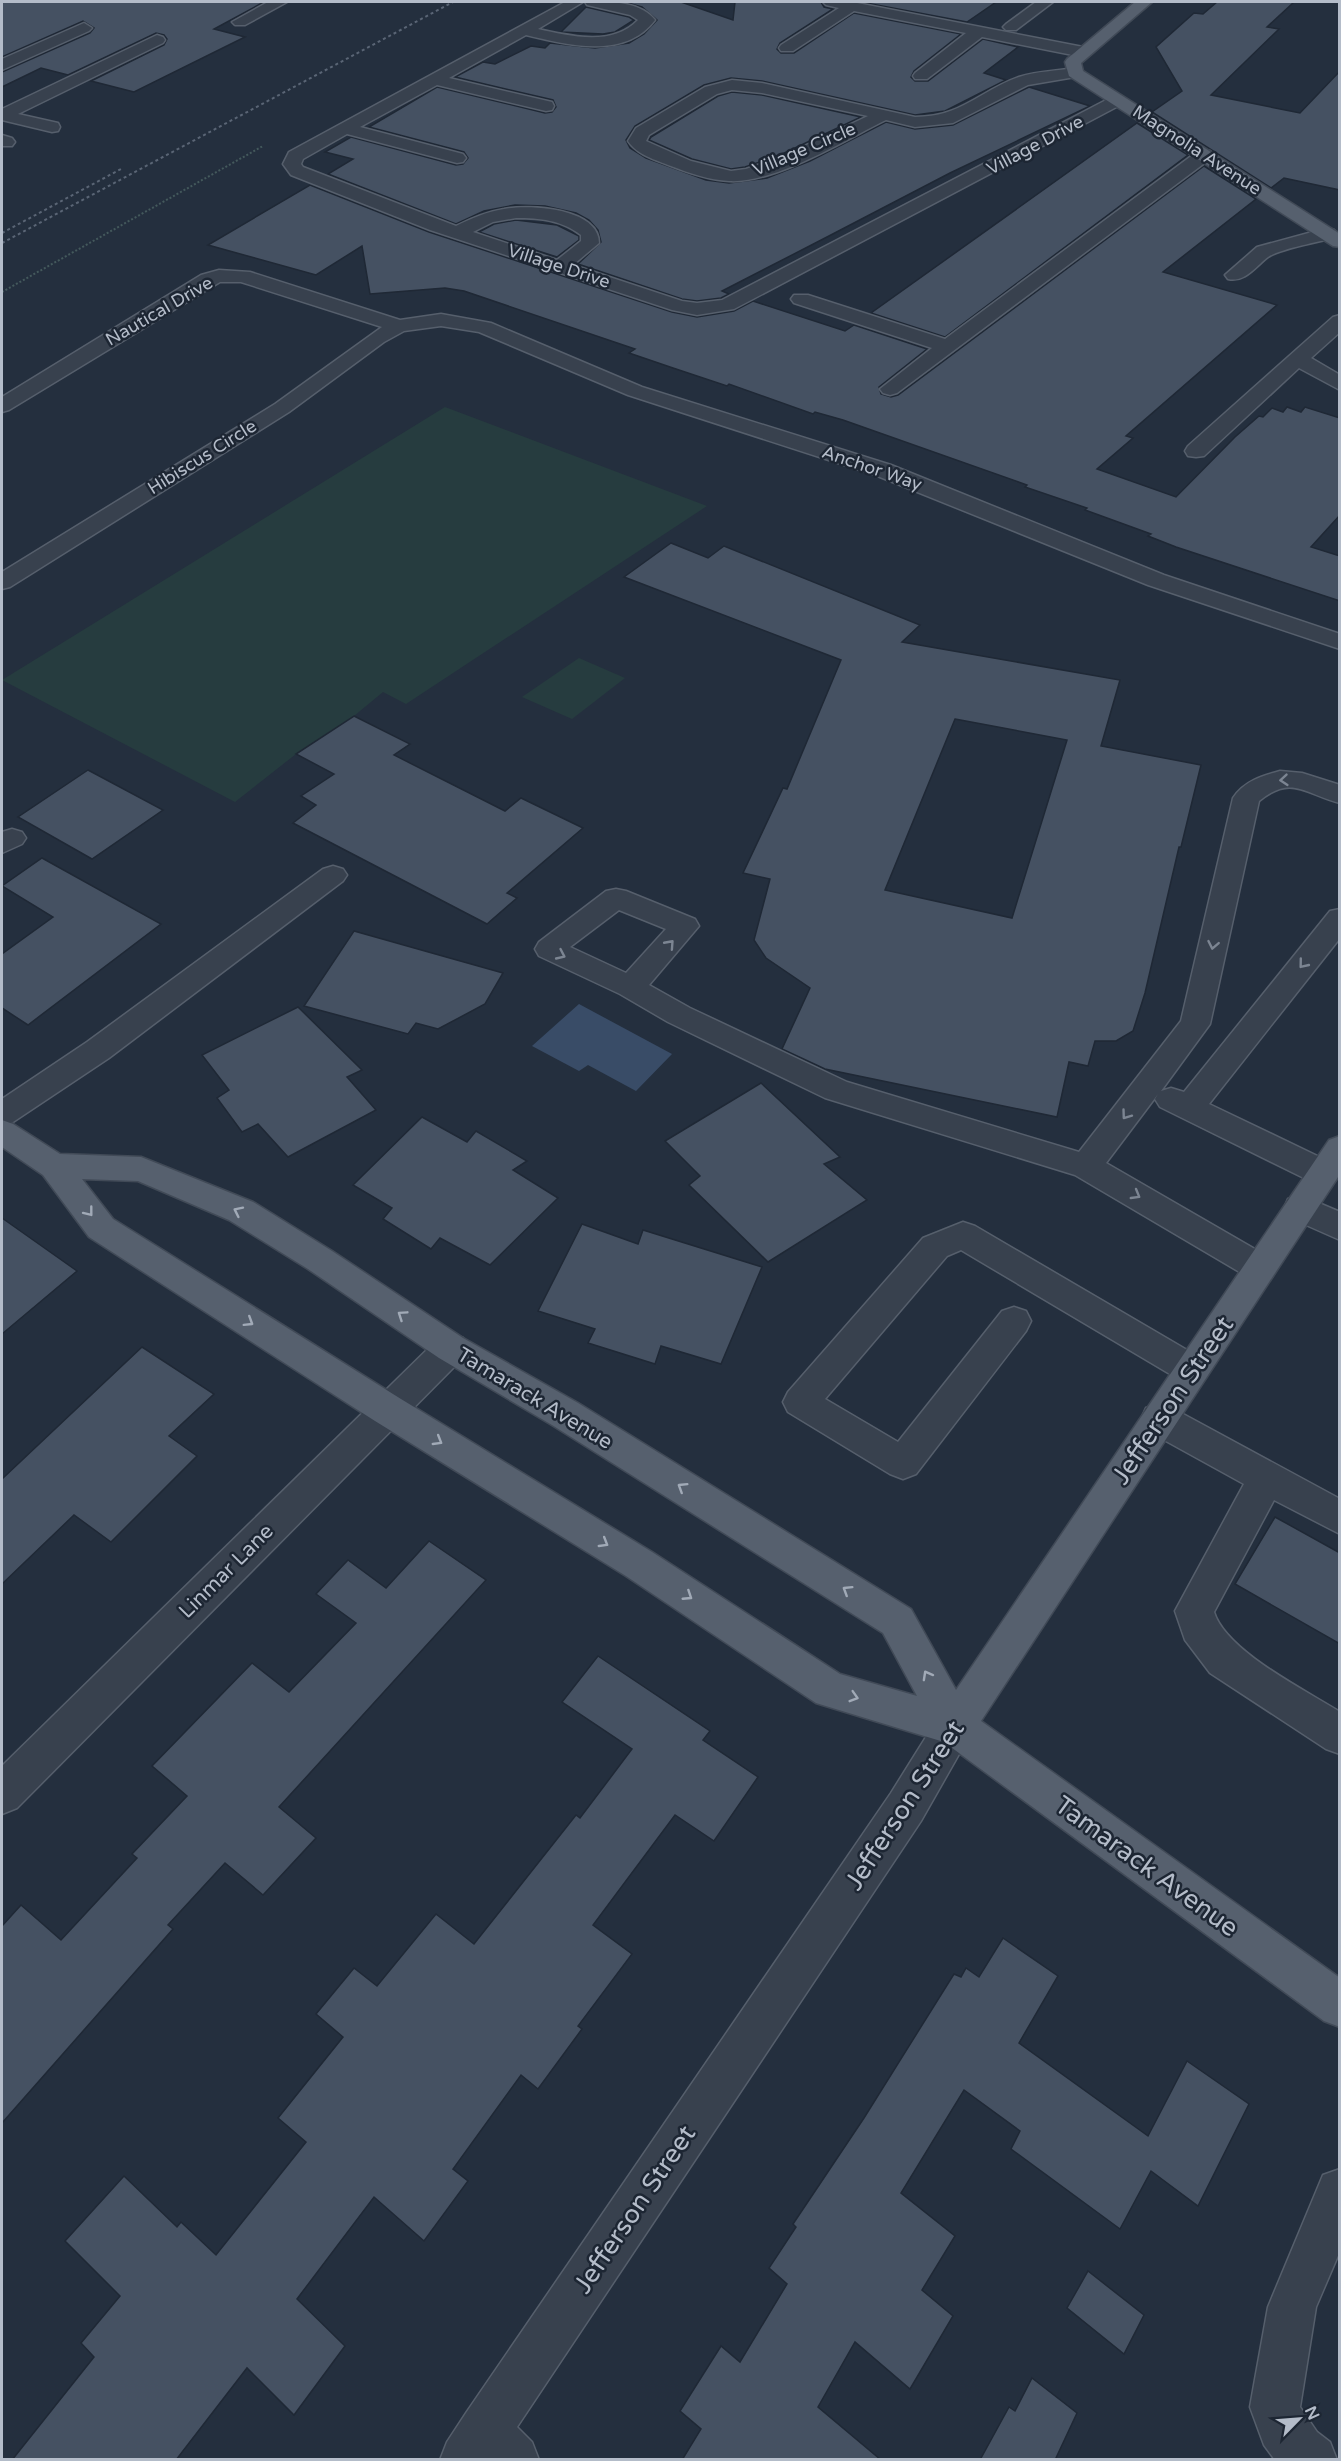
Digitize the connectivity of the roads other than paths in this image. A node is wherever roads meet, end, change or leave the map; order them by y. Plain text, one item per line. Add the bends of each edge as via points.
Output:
1 (279, 2) edge
2 (575, 2) edge
3 (592, 2) edge
4 (831, 2) edge
5 (1045, 2) edge
6 (1144, 2) edge
7 (852, 6) junction
8 (240, 22) dead end
9 (1011, 27) dead end
10 (84, 28) dead end
11 (523, 30) junction
12 (979, 32) junction
13 (157, 40) dead end
14 (787, 48) dead end
15 (1083, 52) junction
16 (2, 65) edge
17 (1075, 73) junction
18 (921, 76) dead end
19 (434, 78) junction
20 (1119, 100) junction
21 (546, 106) dead end
22 (884, 114) junction
23 (2, 115) edge
24 (52, 127) dead end
25 (344, 128) junction
26 (1204, 155) junction
27 (457, 158) dead end
28 (457, 233) junction
29 (1336, 239) edge
30 (560, 267) junction
31 (1235, 275) dead end
32 (801, 299) dead end
33 (1340, 321) edge
34 (399, 326) junction
35 (947, 346) junction
36 (1298, 359) junction
37 (1340, 384) edge
38 (890, 389) dead end
39 (2, 406) edge
40 (1196, 451) dead end
41 (2, 582) edge
42 (1340, 642) edge
43 (1340, 795) edge
44 (333, 875) dead end
45 (1340, 918) edge
46 (630, 987) dead end
47 (1146, 1087) junction
48 (1189, 1107) junction
49 (2, 1114) edge
50 (2, 1132) edge
51 (1331, 1160) edge
52 (54, 1166) junction
53 (1086, 1166) junction
54 (1300, 1208) junction
55 (1340, 1227) edge
56 (1260, 1268) junction
57 (1014, 1321) dead end
58 (451, 1348) junction
59 (1192, 1370) junction
60 (388, 1410) junction
61 (1159, 1419) junction
62 (1267, 1477) junction
63 (1340, 1518) edge
64 (955, 1726) junction
65 (1340, 1736) edge
66 (2, 1794) edge
67 (1340, 2005) edge
68 (1340, 2192) edge
69 (488, 2450) edge
70 (1312, 2460) edge

1 - 8 street
2 - 11 street, Village Drive
3 - 11 street via 635,12 646,20 634,34 596,42
4 - 7 street
5 - 9 street
6 - 15 main road
7 - 12 street
7 - 14 street
10 - 16 street
11 - 19 street, Village Drive
12 - 15 street
12 - 18 street
13 - 23 street
15 - 17 main road via 1073,62
17 - 20 main road, Magnolia Avenue
17 - 22 street, Village Circle via 1024,81 953,118 915,122
19 - 21 street
19 - 25 street, Village Drive
20 - 26 main road, Magnolia Avenue
20 - 30 street, Village Drive via 727,305 697,309 679,306
22 - 22 street, Village Circle via 762,88 732,86 701,95 642,132 638,141 648,150 731,176 770,167
23 - 24 street
25 - 27 street
25 - 28 street, Village Drive via 295,156 292,164 297,171
26 - 29 main road, Magnolia Avenue
26 - 35 street
28 - 30 street, Village Drive
28 - 30 street via 491,217 517,213 545,213 582,225 590,233 590,243
29 - 31 street via 1264,251
32 - 35 street
33 - 36 street
34 - 39 street, Nautical Drive via 243,276 219,276 208,279
34 - 41 street, Hibiscus Circle via 282,408
34 - 42 street, Anchor Way via 441,320 484,327 635,391 883,470 1156,580
35 - 38 street
36 - 37 street
36 - 40 street
43 -> 47 street via 1307,781 1285,778 1260,785 1246,798 1195,1024
44 - 49 street via 98,1050
45 -> 48 street
46 - 53 street via 679,1016 836,1090
47 - 48 street
47 -> 53 street
48 - 51 street
50 - 52 main road, Tamarack Avenue
51 - 54 main road, Jefferson Street
58 -> 52 main road, Tamarack Avenue via 240,1211 141,1169
52 -> 60 main road, Tamarack Avenue via 101,1228
53 -> 56 street
54 - 55 street
54 - 56 main road, Jefferson Street
56 - 59 main road, Jefferson Street
57 - 59 street via 903,1463 801,1402 935,1247 963,1235
58 - 60 street, Linmar Lane
64 -> 58 main road, Tamarack Avenue via 897,1621 565,1414
59 - 61 main road, Jefferson Street
60 -> 64 main road, Tamarack Avenue via 639,1564 830,1690
60 - 66 street, Linmar Lane
61 - 62 street
61 - 64 main road, Jefferson Street
62 - 63 street
62 - 65 street via 1194,1611 1199,1627 1224,1660
64 - 67 main road, Tamarack Avenue
64 - 69 street, Jefferson Street via 900,1817
68 - 70 street via 1292,2307 1275,2407 1282,2427

